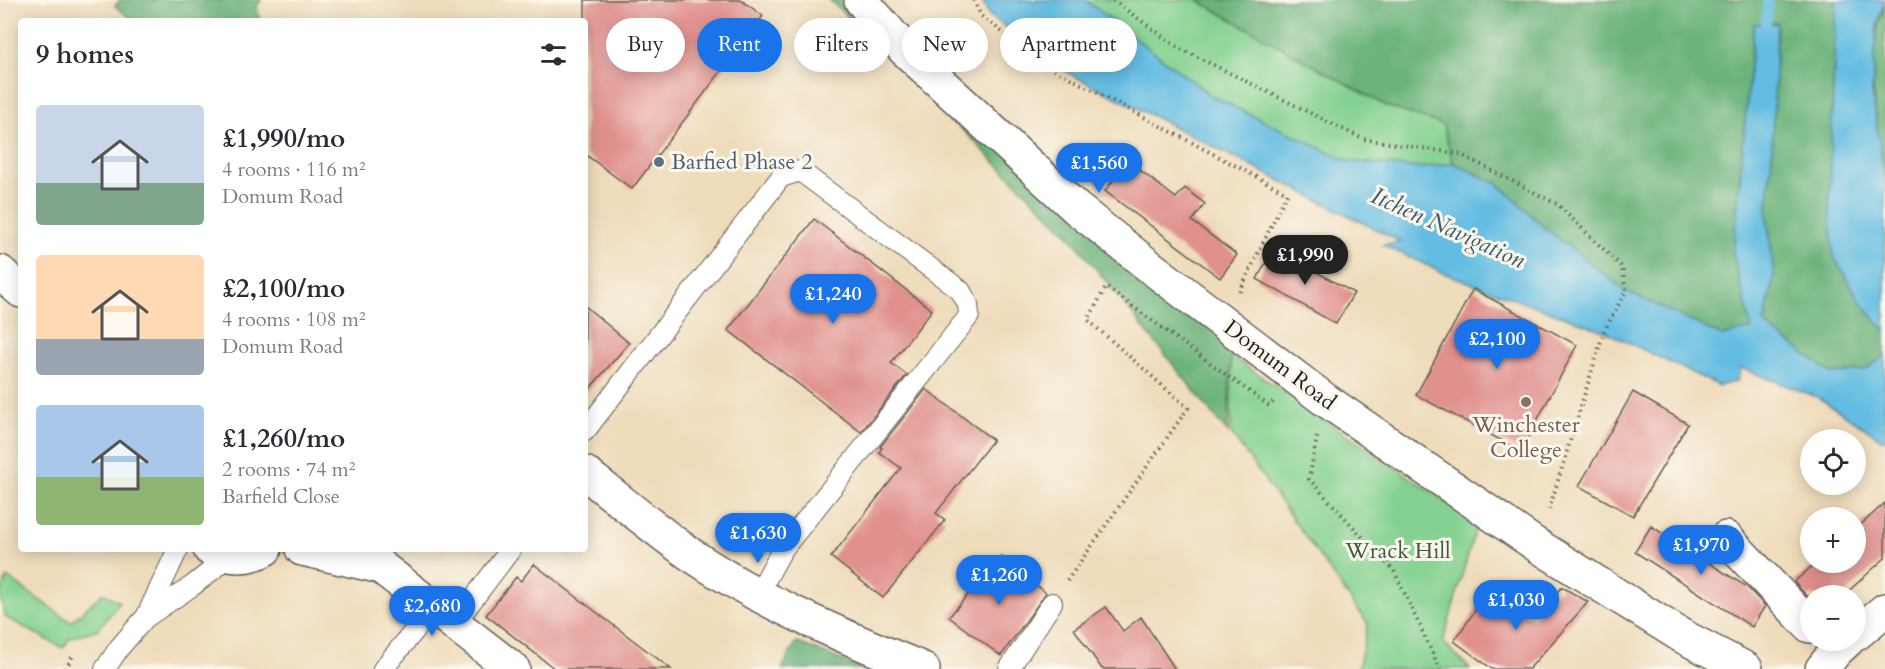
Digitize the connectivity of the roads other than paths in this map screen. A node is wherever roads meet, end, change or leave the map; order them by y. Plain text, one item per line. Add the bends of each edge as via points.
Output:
1 (861, 0) edge
2 (0, 272) edge
3 (18, 288) edge
4 (588, 427) edge
5 (588, 475) edge
6 (1726, 538) dead end
7 (177, 552) edge
8 (220, 552) edge
9 (256, 552) edge
10 (325, 552) edge
11 (508, 552) edge
12 (371, 558) edge
13 (758, 594) junction
14 (1052, 603) road end
15 (1885, 610) edge
16 (444, 615) junction
17 (1800, 616) edge
18 (145, 618) junction
19 (1866, 625) edge
20 (105, 669) edge
21 (383, 669) edge
22 (513, 669) edge
23 (922, 669) edge
24 (1009, 669) edge
25 (1746, 669) edge

1 - 25 street, Domum Road via 905,50 1076,208 1324,399 1535,544 1682,636
2 - 3 street
4 - 13 lane via 781,177 800,171 960,290 969,316 782,550
5 - 13 street via 690,554
6 - 17 street
7 - 18 lane
8 - 9 street via 244,556
8 - 18 lane via 192,586
10 - 12 street
11 - 16 lane
12 - 16 street
13 - 23 street via 825,629
14 - 24 lane
15 - 19 street
16 - 21 lane
16 - 22 street
18 - 20 lane

